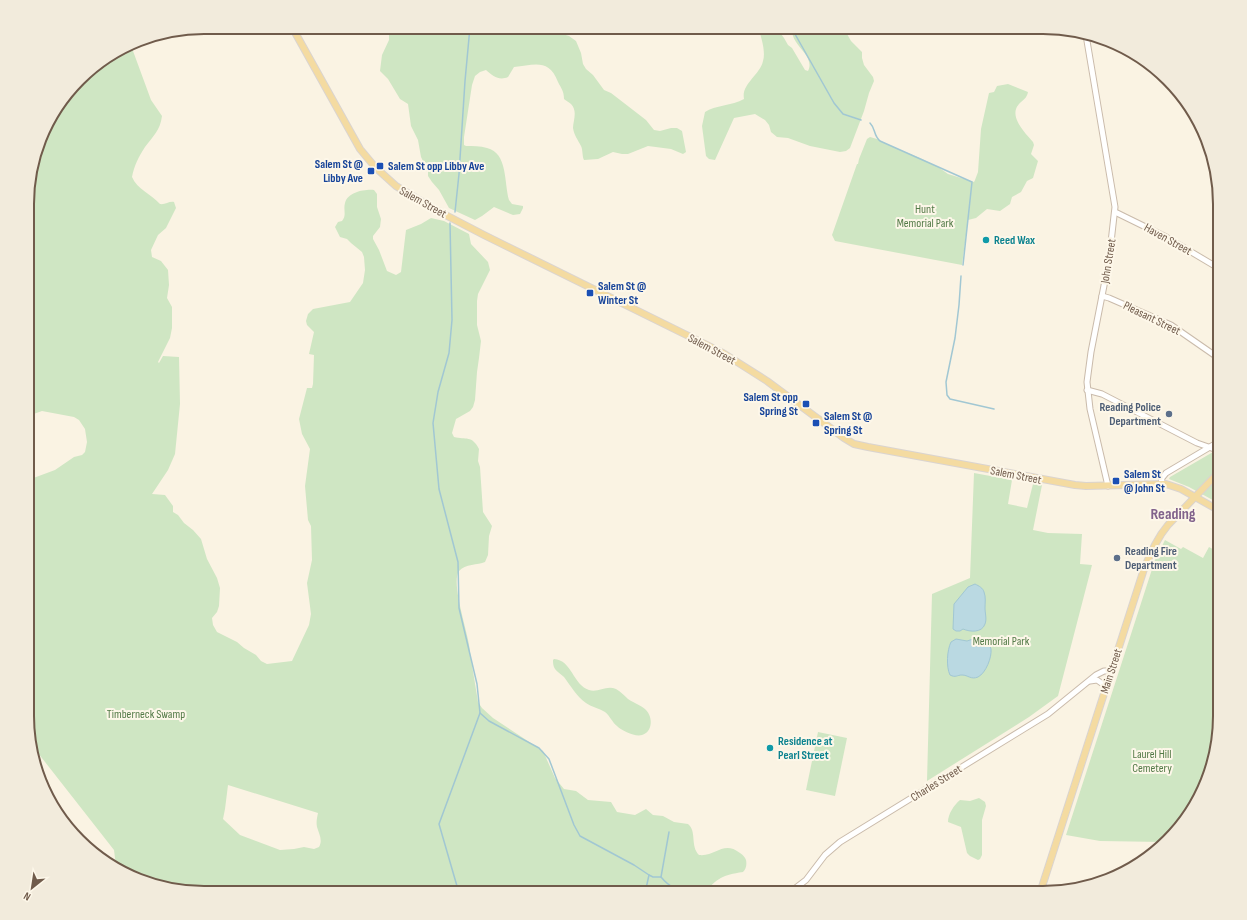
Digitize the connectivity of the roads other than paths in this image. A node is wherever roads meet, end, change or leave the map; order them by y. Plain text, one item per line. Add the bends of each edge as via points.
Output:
1 (296, 34) edge
2 (1087, 40) edge
3 (1115, 212) junction
4 (1213, 265) edge
5 (1102, 296) junction
6 (1213, 354) edge
7 (1087, 390) junction
8 (1213, 446) edge
9 (1210, 448) junction
10 (1213, 449) edge
11 (1213, 478) edge
12 (1161, 484) junction
13 (1108, 486) junction
14 (1194, 497) junction
15 (1213, 507) edge
16 (1112, 671) junction
17 (1092, 679) junction
18 (1107, 687) junction
19 (798, 886) edge
20 (1042, 886) edge

1 - 13 main road, Salem Street via 364,154 389,181 416,199 484,235 723,353 767,381 854,444 1067,484
2 - 3 street, John Street
3 - 4 street, Haven Street via 1160,234
3 - 5 street, John Street
5 - 6 street, Pleasant Street via 1171,326
5 - 7 street, John Street via 1088,369
7 - 9 street via 1102,394
7 - 13 street, John Street
8 - 9 street
9 - 10 street
9 - 12 street via 1166,473
11 - 14 main road, Main Street
12 - 13 main road, Salem Street
12 - 14 main road, Salem Street via 1176,487
14 - 15 main road, Salem Street
14 - 16 main road, Main Street via 1165,528 1151,551
16 - 17 street, Charles Street via 1104,671
16 - 18 main road, Main Street
17 - 18 street
17 - 19 street, Charles Street via 1043,717 835,846
18 - 20 main road, Main Street

